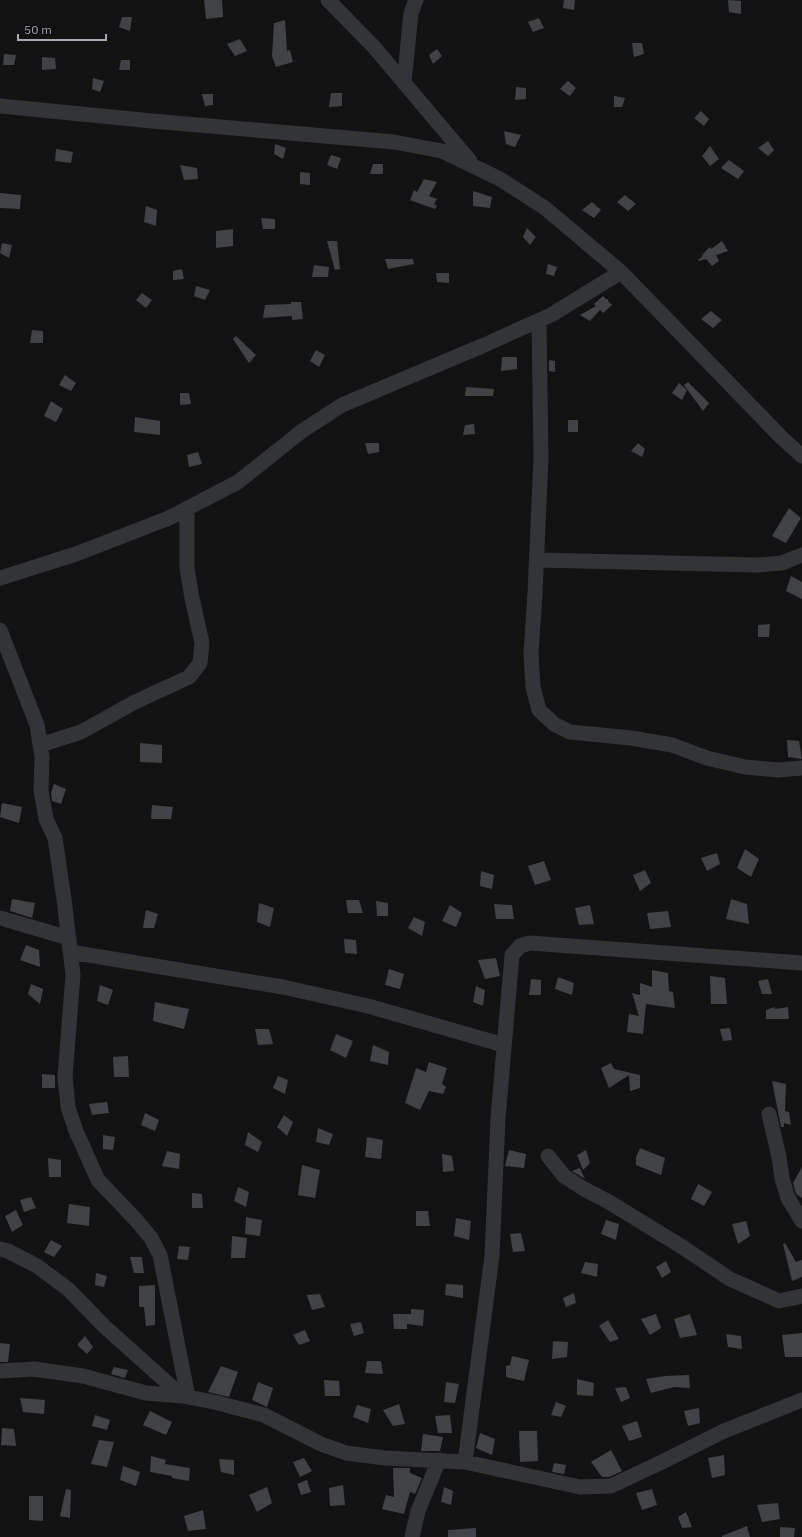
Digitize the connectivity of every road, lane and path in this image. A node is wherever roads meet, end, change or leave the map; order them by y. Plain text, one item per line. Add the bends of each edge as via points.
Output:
1 (328, 0) edge
2 (416, 0) edge
3 (404, 83) junction
4 (0, 106) edge
5 (474, 166) junction
6 (621, 272) junction
7 (539, 321) junction
8 (802, 456) edge
9 (187, 509) junction
10 (802, 555) edge
11 (536, 560) junction
12 (0, 578) edge
13 (0, 630) edge
14 (40, 744) junction
15 (802, 768) edge
16 (0, 918) edge
17 (69, 945) junction
18 (802, 963) edge
19 (504, 1045) junction
20 (769, 1114) dead end
21 (548, 1156) dead end
22 (802, 1221) edge
23 (0, 1249) edge
24 (802, 1296) edge
25 (0, 1371) edge
26 (185, 1397) junction
27 (800, 1406) edge
28 (439, 1460) junction
29 (465, 1462) junction
30 (412, 1537) edge

1 - 3 street via 374,47
2 - 3 street via 411,13
3 - 5 street
4 - 5 street via 394,142 442,151
5 - 6 street via 500,179 545,208
6 - 7 street
6 - 8 street
7 - 9 street via 342,405 302,431 238,482
7 - 11 street via 541,458
9 - 12 street via 76,554
9 - 14 street via 188,568 202,643 200,663 189,677 135,702 81,732
10 - 11 street via 782,564 758,565
11 - 15 street via 531,654 533,687 538,710 554,724 570,732 672,745 707,758 745,767 778,770
13 - 14 street via 37,725
14 - 17 street via 46,819 55,838
16 - 17 street
17 - 19 street via 368,1006
17 - 26 street via 73,975 66,1077 68,1107 98,1180 137,1221 151,1238 160,1255
18 - 19 street via 530,942 520,946 512,955
19 - 29 street via 492,1256
20 - 22 street via 788,1198
21 - 24 street via 564,1176 584,1190 609,1202 730,1278 779,1301
23 - 26 street via 37,1266 68,1288 104,1326
25 - 26 street via 34,1369 83,1376 146,1393
26 - 28 street via 264,1415 321,1444 346,1453 385,1458
27 - 29 street via 724,1431 611,1486 580,1487
28 - 29 street
28 - 30 street via 418,1511

